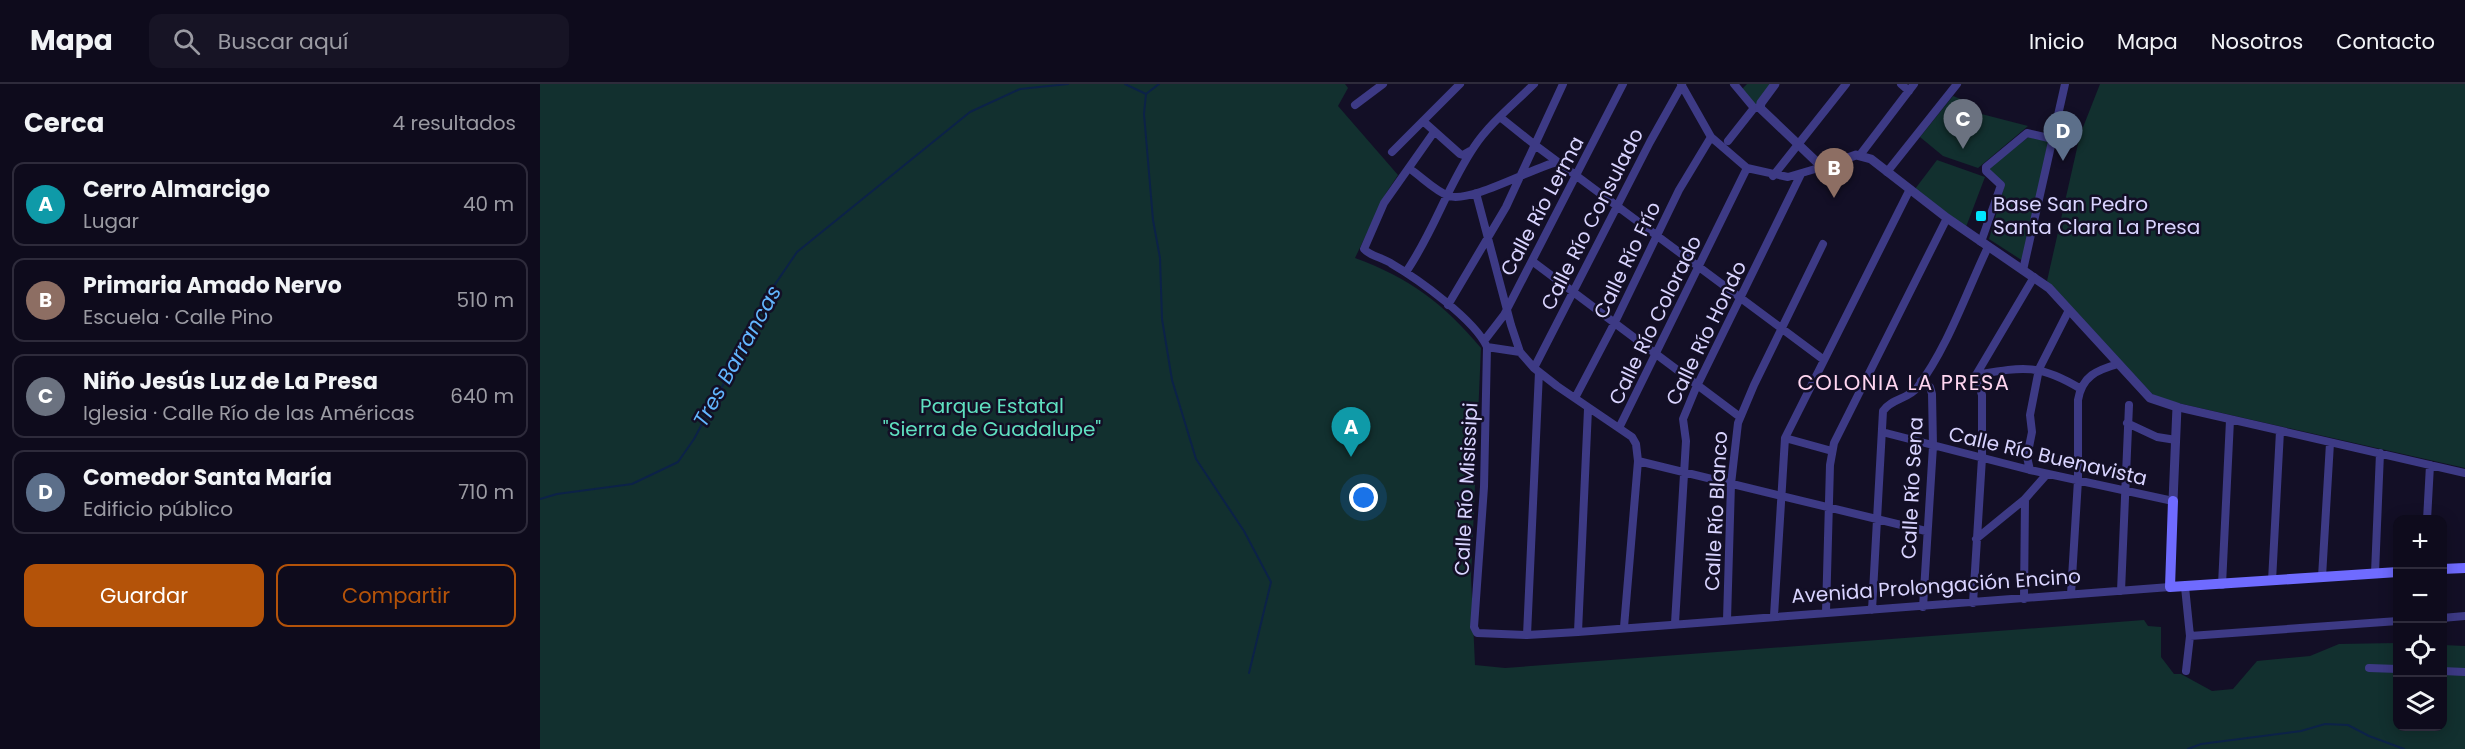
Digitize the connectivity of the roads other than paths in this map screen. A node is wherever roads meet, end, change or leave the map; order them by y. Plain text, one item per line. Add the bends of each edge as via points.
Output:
1 (1383, 84) edge
2 (1460, 84) edge
3 (1534, 84) edge
4 (1563, 84) edge
5 (1623, 84) edge
6 (1734, 84) edge
7 (1774, 84) edge
8 (1846, 84) edge
9 (1901, 84) edge
10 (1914, 84) edge
11 (1956, 84) edge
12 (2065, 84) edge
13 (1682, 85) edge
14 (1909, 91) junction
15 (1355, 105) dead end
16 (1757, 108) junction
17 (1500, 117) junction
18 (1423, 121) junction
19 (1434, 132) junction
20 (1711, 137) junction
21 (2053, 138) junction
22 (1728, 141) dead end
23 (1535, 145) junction
24 (1798, 146) junction
25 (1473, 148) junction
26 (1392, 152) dead end
27 (1856, 155) junction
28 (1557, 162) junction
29 (1822, 167) junction
30 (1748, 168) junction
31 (1410, 169) junction
32 (1887, 172) junction
33 (1801, 174) junction
34 (1519, 176) junction
35 (1576, 176) junction
36 (1773, 176) junction
37 (1910, 189) junction
38 (1476, 193) junction
39 (1448, 195) junction
40 (1616, 206) junction
41 (1947, 218) junction
42 (1489, 236) junction
43 (1658, 237) junction
44 (1823, 244) dead end
45 (1984, 244) junction
46 (1532, 261) junction
47 (1700, 268) junction
48 (2023, 270) junction
49 (1406, 272) junction
50 (2034, 277) junction
51 (1572, 290) junction
52 (1741, 299) junction
53 (1448, 305) junction
54 (1508, 307) junction
55 (2069, 310) junction
56 (1615, 322) junction
57 (1782, 330) junction
58 (1486, 344) junction
59 (1520, 352) junction
60 (1657, 353) junction
61 (1824, 360) junction
62 (2118, 364) junction
63 (2039, 369) junction
64 (1537, 370) junction
65 (1976, 375) junction
66 (1922, 381) junction
67 (1698, 385) junction
68 (2081, 389) junction
69 (1575, 399) junction
70 (2129, 405) dead end
71 (2177, 407) junction
72 (1588, 408) junction
73 (1740, 417) junction
74 (2230, 420) junction
75 (2127, 423) junction
76 (1619, 428) junction
77 (2280, 431) junction
78 (1882, 432) junction
79 (1785, 438) junction
80 (2176, 440) junction
81 (2330, 443) junction
82 (1933, 446) junction
83 (1832, 451) junction
84 (2380, 453) junction
85 (1982, 458) junction
86 (1638, 461) junction
87 (2430, 465) junction
88 (2030, 470) junction
89 (1683, 471) junction
90 (2465, 473) edge
91 (2047, 474) junction
92 (2078, 480) junction
93 (1731, 484) junction
94 (2126, 491) junction
95 (1780, 494) junction
96 (2025, 499) junction
97 (2173, 501) junction
98 (1829, 507) junction
99 (2427, 515) edge
100 (1877, 519) junction
101 (1926, 531) junction
102 (1976, 540) junction
103 (2465, 568) edge
104 (2447, 569) edge
105 (2393, 572) edge
106 (2375, 573) junction
107 (2322, 577) junction
108 (2272, 581) junction
109 (2222, 585) junction
110 (2170, 587) junction
111 (2185, 587) junction
112 (2121, 591) junction
113 (2071, 594) junction
114 (2024, 599) junction
115 (1973, 603) junction
116 (1923, 608) junction
117 (1872, 610) junction
118 (1826, 612) junction
119 (1774, 616) junction
120 (2465, 616) edge
121 (2447, 618) edge
122 (1727, 620) junction
123 (2393, 621) edge
124 (1675, 623) junction
125 (1624, 627) junction
126 (1578, 632) junction
127 (1477, 633) joint
128 (1527, 635) junction
129 (2190, 636) junction
130 (2369, 668) dead end
131 (2393, 669) edge
132 (2186, 671) dead end
133 (2447, 671) edge
134 (2465, 672) edge

1 - 15 street
2 - 18 street
3 - 17 street
4 - 23 street
5 - 35 street, Calle Río Lerma
6 - 16 street
7 - 16 street
8 - 24 street
9 - 14 street
10 - 14 street
11 - 32 street
12 - 21 street
13 - 20 street
13 - 40 street, Calle Río Consulado
14 - 27 street
16 - 22 street
16 - 24 street
17 - 23 street
17 - 25 street
18 - 19 street
18 - 26 street
19 - 25 street via 1460,154
19 - 31 street
20 - 30 street
20 - 43 street, Calle Río Frío
21 - 45 street via 2027,133 1986,167 2001,184
21 - 48 street
23 - 28 street
23 - 34 street
24 - 29 street
24 - 36 street
25 - 39 street
27 - 29 street
27 - 32 street via 1871,159
28 - 34 street
28 - 35 street
29 - 33 street
30 - 36 street
30 - 47 street, Calle Río Colorado
31 - 39 street
31 - 49 street via 1384,203 1364,250
32 - 37 street
33 - 36 street
33 - 52 street, Calle Río Hondo
34 - 38 street
34 - 42 street
35 - 40 street
35 - 46 street, Calle Río Lerma
37 - 41 street
37 - 61 street
38 - 39 street
38 - 42 street
39 - 49 street via 1429,237
40 - 43 street
40 - 51 street, Calle Río Consulado
41 - 45 street
41 - 83 street
42 - 53 street
42 - 54 street
43 - 47 street
43 - 56 street, Calle Río Frío
44 - 57 street, Calle Río Blanco
45 - 48 street
45 - 66 street
46 - 51 street
46 - 54 street, Calle Río Lerma
47 - 52 street
47 - 60 street, Calle Río Colorado
48 - 50 street
49 - 53 street
50 - 55 street
50 - 65 street
51 - 56 street
51 - 64 street, Calle Río Consulado
52 - 57 street
52 - 67 street, Calle Río Hondo
53 - 58 street
54 - 58 street, Calle Río Lerma
54 - 59 street
55 - 62 street
55 - 63 street
56 - 60 street
56 - 69 street, Calle Río Frío
57 - 61 street
57 - 73 street, Calle Río Blanco
58 - 59 street
58 - 127 street, Calle Río Misissipi via 1484,487 1474,627
59 - 64 street
60 - 67 street
60 - 76 street, Calle Río Colorado
61 - 79 street
62 - 68 street via 2095,371
62 - 71 street via 2150,398
63 - 65 street via 2017,368
63 - 68 street
63 - 88 street via 2026,457
64 - 69 street
64 - 128 street, Calle Río Consulado
65 - 85 street via 1982,394
66 - 78 street via 1914,391 1885,409
66 - 82 street, Calle Río Sena via 1932,394
67 - 73 street
67 - 89 street, Calle Río Hondo via 1683,419
68 - 92 street
69 - 72 street
70 - 75 street
71 - 74 street
71 - 80 street
72 - 76 street
72 - 126 street
73 - 93 street, Calle Río Blanco
74 - 77 street
74 - 109 street
75 - 80 street via 2157,437
75 - 94 street
76 - 86 street, Calle Río Colorado via 1635,440
77 - 81 street
77 - 108 street
78 - 82 street, Calle Río Buenavista
78 - 100 street
79 - 83 street
79 - 95 street
80 - 97 street
81 - 84 street
81 - 107 street
82 - 85 street, Calle Río Buenavista
82 - 101 street, Calle Río Sena
83 - 98 street
84 - 87 street
84 - 106 street
85 - 88 street, Calle Río Buenavista
85 - 102 street
86 - 89 street
86 - 125 street, Calle Río Colorado
87 - 90 street
87 - 99 street
88 - 91 street, Calle Río Buenavista
89 - 93 street
89 - 124 street, Calle Río Hondo
91 - 92 street, Calle Río Buenavista
91 - 96 street
92 - 94 street, Calle Río Buenavista
92 - 113 street
93 - 95 street
93 - 122 street, Calle Río Blanco
94 - 97 street, Calle Río Buenavista
94 - 112 street
95 - 98 street
95 - 119 street
96 - 102 street
96 - 114 street
97 - 110 main road
98 - 100 street
98 - 118 street
100 - 101 street
100 - 117 street
101 - 116 street, Calle Río Sena
102 - 115 street
103 - 104 main road
105 - 106 main road, Avenida Prolongación Encino
106 - 107 main road, Avenida Prolongación Encino
107 - 108 main road, Avenida Prolongación Encino
108 - 109 main road, Avenida Prolongación Encino
109 - 111 main road, Avenida Prolongación Encino
110 - 111 main road, Avenida Prolongación Encino
110 - 112 street, Avenida Prolongación Encino
111 - 129 street
112 - 113 street, Avenida Prolongación Encino
113 - 114 street, Avenida Prolongación Encino
114 - 115 street, Avenida Prolongación Encino
115 - 116 street, Avenida Prolongación Encino
116 - 117 street, Avenida Prolongación Encino
117 - 118 street, Avenida Prolongación Encino
118 - 119 street, Avenida Prolongación Encino
119 - 122 street, Avenida Prolongación Encino
120 - 121 street
122 - 124 street, Avenida Prolongación Encino
123 - 129 street
124 - 125 street, Avenida Prolongación Encino
125 - 126 street, Avenida Prolongación Encino
126 - 128 street, Avenida Prolongación Encino
127 - 128 street, Avenida Prolongación Encino
129 - 132 street
130 - 131 street
133 - 134 street

